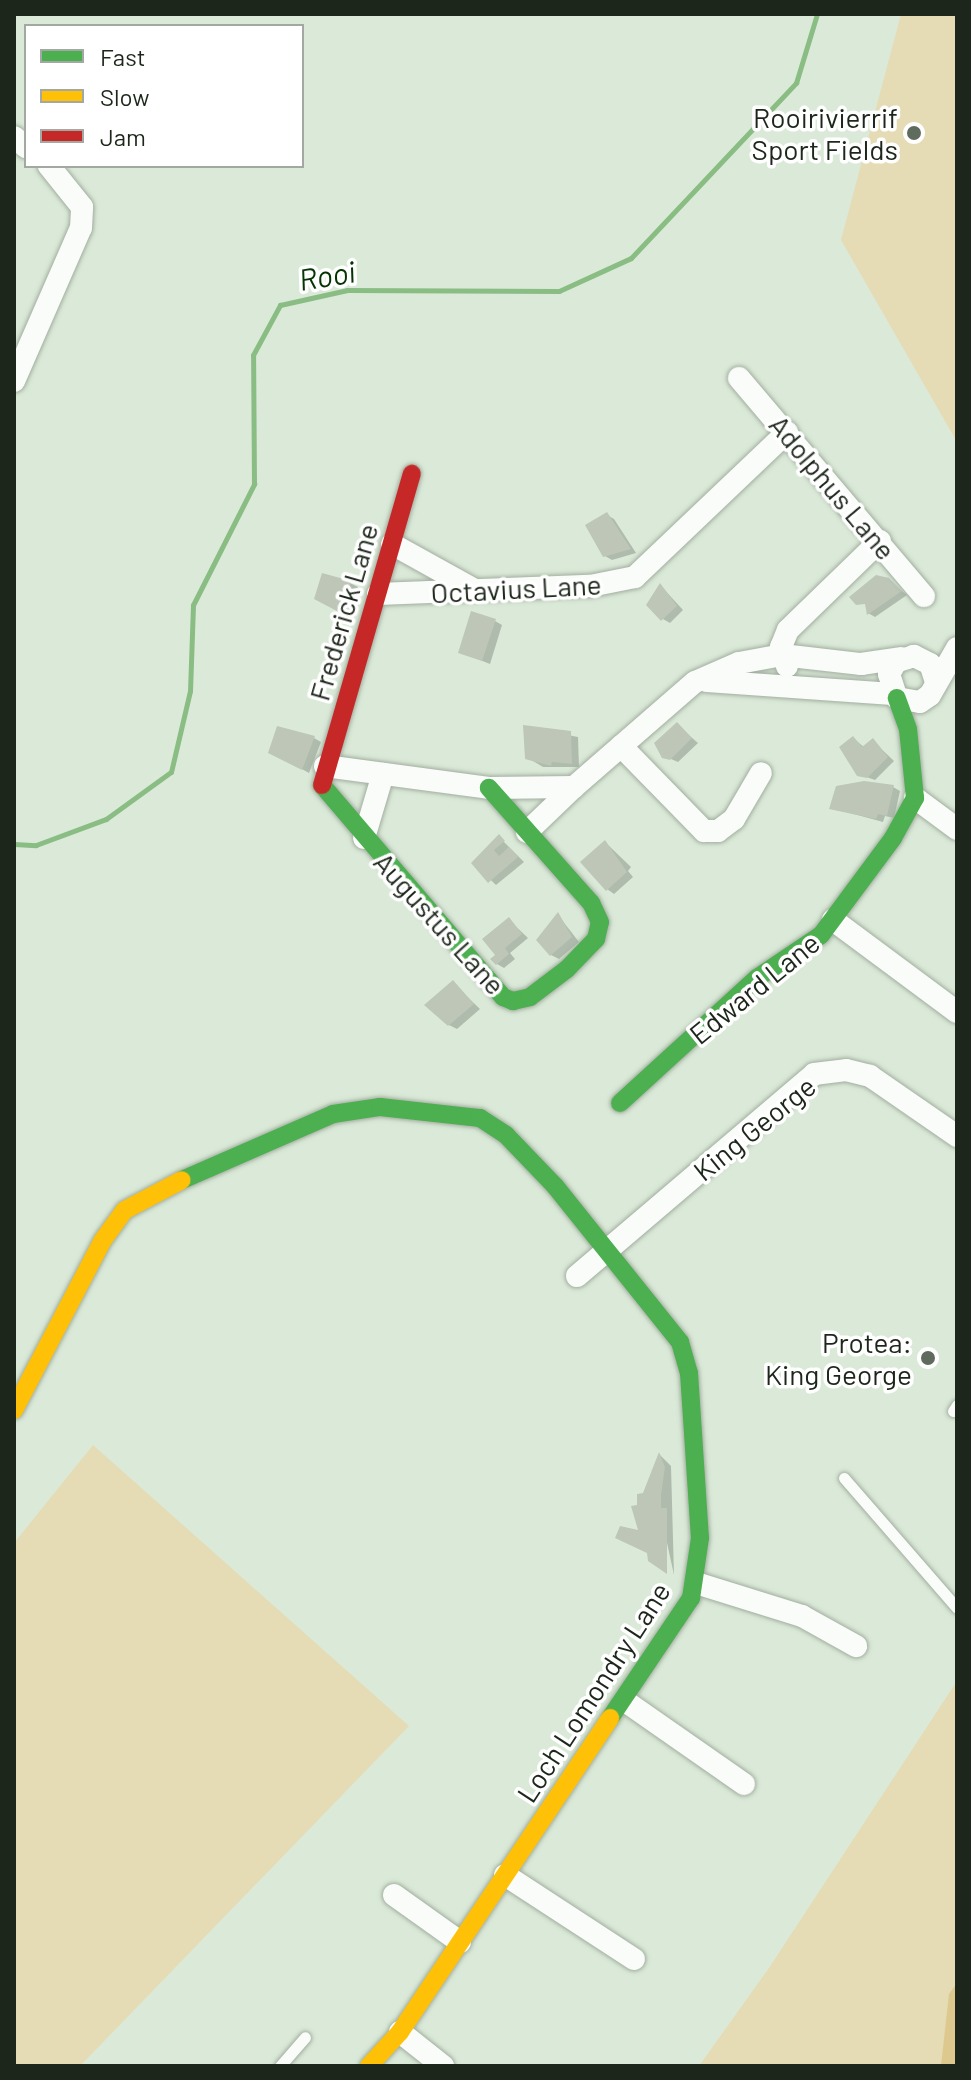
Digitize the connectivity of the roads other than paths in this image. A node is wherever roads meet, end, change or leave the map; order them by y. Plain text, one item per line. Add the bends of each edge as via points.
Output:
1 (51, 168) edge
2 (739, 378) dead end
3 (14, 381) edge
4 (787, 432) junction
5 (412, 474) dead end
6 (880, 541) junction
7 (392, 544) junction
8 (476, 591) junction
9 (378, 594) junction
10 (924, 596) dead end
11 (782, 655) junction
12 (908, 657) junction
13 (695, 682) junction
14 (792, 683) junction
15 (930, 691) junction
16 (895, 696) junction
17 (908, 729) junction
18 (621, 746) junction
19 (325, 766) junction
20 (761, 773) dead end
21 (383, 774) junction
22 (574, 787) junction
23 (489, 788) junction
24 (915, 798) junction
25 (957, 829) edge
26 (527, 832) junction
27 (364, 838) junction
28 (833, 920) junction
29 (957, 1012) edge
30 (620, 1103) dead end
31 (957, 1136) edge
32 (606, 1253) junction
33 (577, 1276) dead end
34 (14, 1410) edge
35 (844, 1478) dead end
36 (696, 1583) junction
37 (957, 1608) edge
38 (856, 1646) dead end
39 (625, 1701) junction
40 (744, 1784) dead end
41 (505, 1875) junction
42 (394, 1895) dead end
43 (460, 1942) junction
44 (634, 1959) dead end
45 (400, 2032) junction
46 (305, 2037) dead end
47 (280, 2066) edge
48 (369, 2066) edge
49 (443, 2066) edge

1 - 3 street via 82,207 73,254
2 - 4 street, Adolphus Lane
4 - 6 street, Adolphus Lane
4 - 8 street, Octavius Lane via 635,577 590,586
5 - 7 street, Frederick Lane
6 - 10 street, Adolphus Lane
6 - 11 street via 788,630
7 - 8 street
7 - 9 street, Frederick Lane
8 - 9 street, Octavius Lane
9 - 19 street, Frederick Lane
11 - 12 street via 861,664
11 - 13 street via 753,658
11 - 14 street
12 - 15 street via 930,664
12 - 15 street via 957,648
12 - 16 street via 889,674
13 - 14 street
13 - 18 street
14 - 16 street
15 - 16 street via 910,703
15 - 17 street
16 - 17 street
17 - 24 street
18 - 20 street via 704,831 718,831 734,819
18 - 22 street
19 - 21 street
19 - 27 street, Augustus Lane via 323,792
21 - 23 street
21 - 27 street
22 - 23 street
22 - 26 street
23 - 26 street, Augustus Lane
24 - 25 street
24 - 28 street, Edward Lane via 893,838
26 - 27 street, Augustus Lane via 591,903 600,922 596,939 567,969 530,997 513,1001 503,997
28 - 29 street
28 - 30 street, Edward Lane via 804,950 757,978
31 - 32 street, King George via 870,1076 846,1070 814,1074
32 - 33 street, King George
32 - 34 street, Loch Lomondry Lane via 530,1156 480,1118 380,1107 333,1114 143,1197 125,1210 103,1240
32 - 36 street, Loch Lomondry Lane via 672,1329 686,1357 700,1538
35 - 37 lane
36 - 38 street via 802,1616
36 - 39 street, Loch Lomondry Lane via 684,1614
39 - 40 street
39 - 41 street, Loch Lomondry Lane
41 - 43 street, Loch Lomondry Lane
41 - 44 street
42 - 43 street
43 - 45 street, Loch Lomondry Lane
45 - 48 street, Loch Lomondry Lane
45 - 49 street
46 - 47 lane

